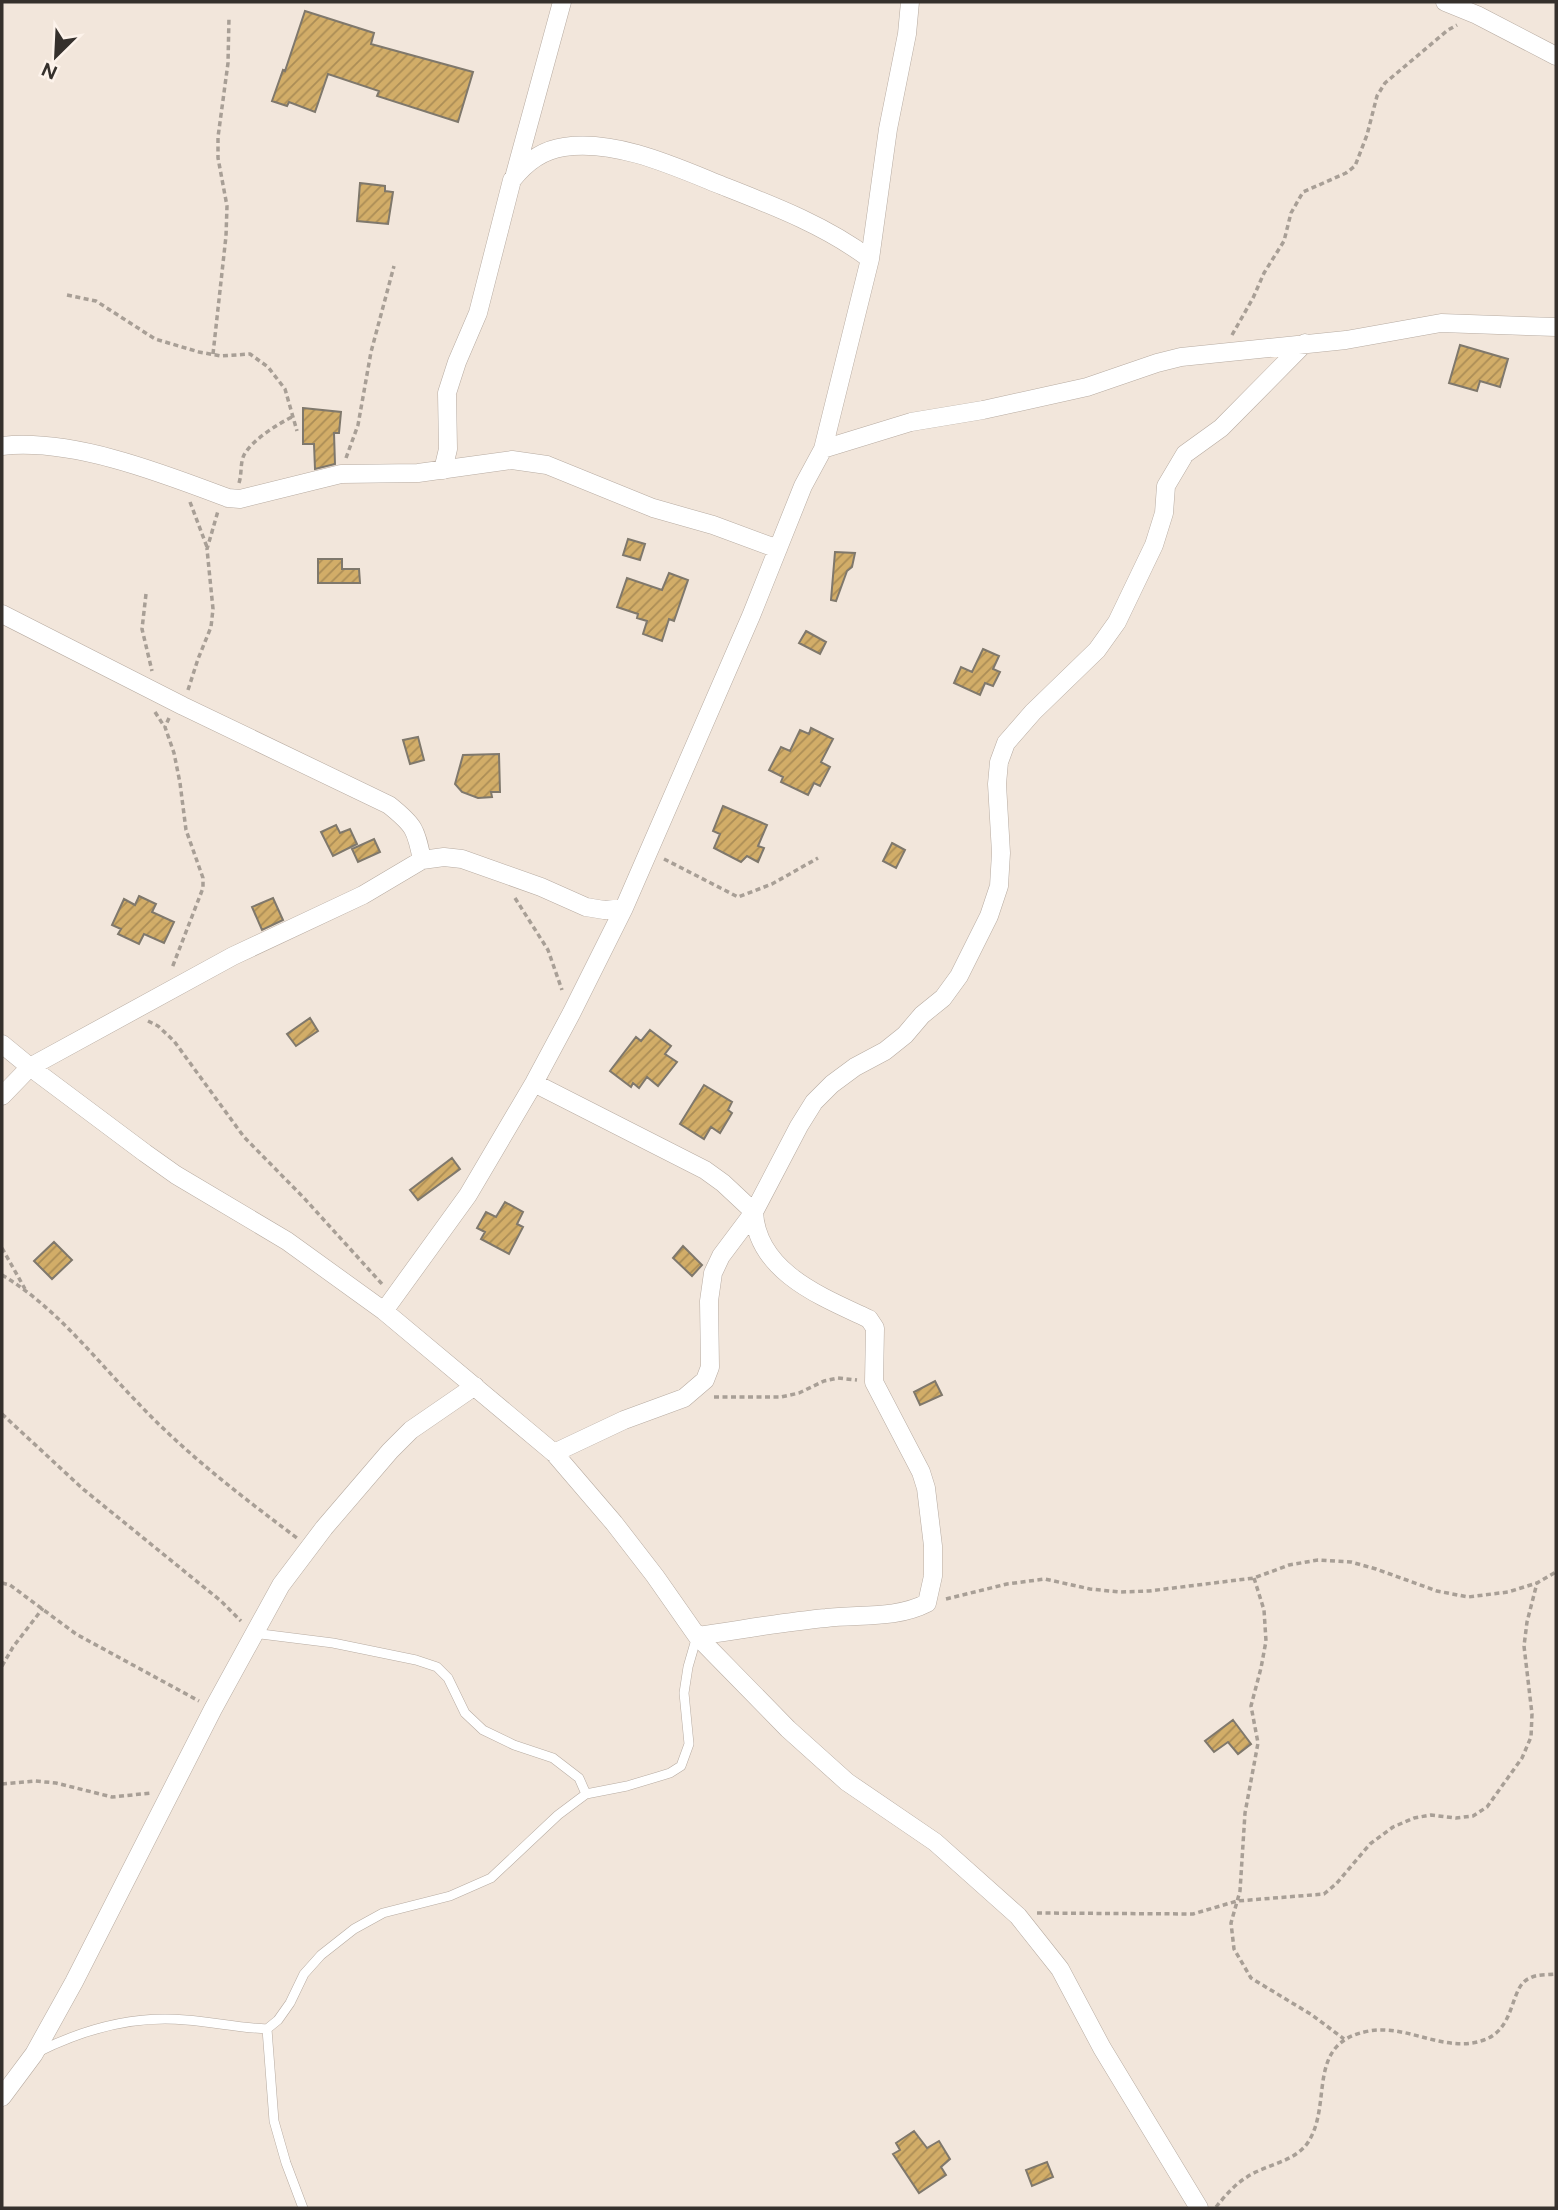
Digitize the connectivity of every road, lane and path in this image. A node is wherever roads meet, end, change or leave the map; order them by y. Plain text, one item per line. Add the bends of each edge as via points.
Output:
1 (562, 2) edge
2 (910, 2) edge
3 (1445, 2) edge
4 (1477, 15) junction
5 (229, 17) dead end
6 (1556, 56) edge
7 (515, 176) junction
8 (870, 259) junction
9 (394, 266) dead end
10 (67, 295) dead end
11 (1556, 327) edge
12 (1305, 344) junction
13 (1225, 352) junction
14 (213, 354) junction
15 (294, 416) junction
16 (297, 431) dead end
17 (2, 446) edge
18 (823, 449) junction
19 (443, 470) junction
20 (341, 474) junction
21 (179, 481) junction
22 (228, 498) junction
23 (207, 549) junction
24 (778, 549) junction
25 (146, 594) dead end
26 (2, 614) edge
27 (150, 689) junction
28 (183, 706) junction
29 (649, 853) junction
30 (818, 858) dead end
31 (422, 860) junction
32 (511, 894) dead end
33 (624, 908) junction
34 (160, 996) junction
35 (131, 1012) junction
36 (571, 1014) junction
37 (2, 1044) edge
38 (30, 1068) junction
39 (534, 1083) junction
40 (2, 1096) edge
41 (754, 1212) junction
42 (2, 1248) edge
43 (2, 1275) edge
44 (26, 1289) junction
45 (389, 1304) junction
46 (874, 1382) junction
47 (475, 1387) junction
48 (684, 1398) junction
49 (2, 1414) edge
50 (554, 1453) junction
51 (309, 1547) junction
52 (1556, 1572) edge
53 (1254, 1578) junction
54 (2, 1583) edge
55 (1536, 1583) junction
56 (927, 1602) junction
57 (43, 1608) junction
58 (253, 1633) junction
59 (697, 1636) junction
60 (2, 1666) edge
61 (213, 1709) junction
62 (2, 1784) edge
63 (170, 1792) junction
64 (586, 1794) junction
65 (1237, 1901) junction
66 (1018, 1916) junction
67 (1556, 1974) edge
68 (267, 2029) junction
69 (1344, 2039) junction
70 (34, 2054) junction
71 (2, 2098) edge
72 (303, 2208) edge
73 (1199, 2208) edge
74 (1215, 2208) edge

1 - 7 street
2 - 8 street
3 - 4 street
4 - 6 street
4 - 13 path via 1448,30 1385,83 1355,166 1303,191 1284,241
5 - 14 path via 218,137 226,236
7 - 8 street via 524,164 544,152 565,147 627,152 772,206 825,230
7 - 19 street via 478,313 447,393 448,449
8 - 18 street
9 - 20 path via 358,425
10 - 14 path via 96,301 155,340
11 - 12 street via 1441,323
12 - 13 street
12 - 41 street via 1221,428 1185,454 1166,486 1154,545 1116,622 1097,650 1006,743 997,783 999,886 959,976 905,1035 885,1052 855,1067 814,1102
13 - 18 street via 1157,363 1042,398 911,422
14 - 15 path via 250,354 268,367 285,389
15 - 16 path
15 - 22 path via 274,426 249,449 238,485
17 - 21 street via 23,444 80,453
18 - 24 street
19 - 20 street
19 - 24 street via 512,460 547,465 653,508
20 - 22 street via 278,491
21 - 22 street
21 - 23 path
22 - 23 path via 220,505
23 - 28 path via 211,627
24 - 29 street
25 - 27 path via 142,629 152,671
26 - 27 street
27 - 28 street
28 - 31 street via 389,805 418,835
28 - 34 path via 165,727 203,888
29 - 30 path via 738,897
29 - 33 street
31 - 33 street via 462,859 586,907 604,911
31 - 34 street via 363,895
32 - 36 path via 548,950
33 - 36 street
34 - 35 street
35 - 38 street
35 - 45 path via 174,1041 244,1137 304,1198
36 - 39 street
37 - 38 street
38 - 40 street
38 - 45 street via 176,1175
39 - 41 street via 705,1170
39 - 45 street via 468,1195
41 - 46 street via 760,1242 773,1261 804,1287 869,1319 875,1328
41 - 48 street via 720,1256 713,1273 710,1367 705,1380
42 - 44 path
43 - 44 path
44 - 51 path via 189,1453
45 - 47 street
46 - 48 path via 838,1378 780,1397
46 - 56 street via 926,1488 933,1546
47 - 50 street
47 - 51 street via 411,1430
48 - 50 street
49 - 58 path
50 - 59 street via 614,1522
51 - 58 street
52 - 55 path
53 - 55 path via 1318,1560 1351,1562 1468,1597
53 - 56 path via 1120,1592 1045,1579
53 - 65 path via 1264,1610 1266,1641 1251,1706 1258,1743 1248,1787
54 - 57 path
55 - 65 path via 1524,1646 1531,1737 1488,1808 1473,1816 1431,1815 1393,1827 1355,1858 1324,1894
56 - 59 street via 899,1613
57 - 60 path
57 - 61 path via 76,1634
58 - 61 street
58 - 64 lane via 333,1643 438,1667 465,1713 483,1730 561,1763 579,1778
59 - 64 lane via 684,1693 689,1744 681,1766 647,1780
59 - 66 street via 846,1782 935,1842
61 - 63 street
62 - 63 path via 56,1783 112,1797
63 - 70 street
64 - 68 lane via 491,1878 450,1896 383,1913 354,1929 304,1974 290,2003
65 - 66 path via 1193,1914 1055,1912
65 - 69 path via 1231,1923 1234,1949 1251,1978
66 - 73 street via 1060,1969
67 - 69 path via 1522,1982 1506,2022 1485,2039 1451,2043 1396,2029
68 - 70 lane via 145,2019 69,2036
68 - 72 lane via 274,2121
69 - 74 path via 1326,2064 1315,2126 1305,2148 1247,2176
70 - 71 street

